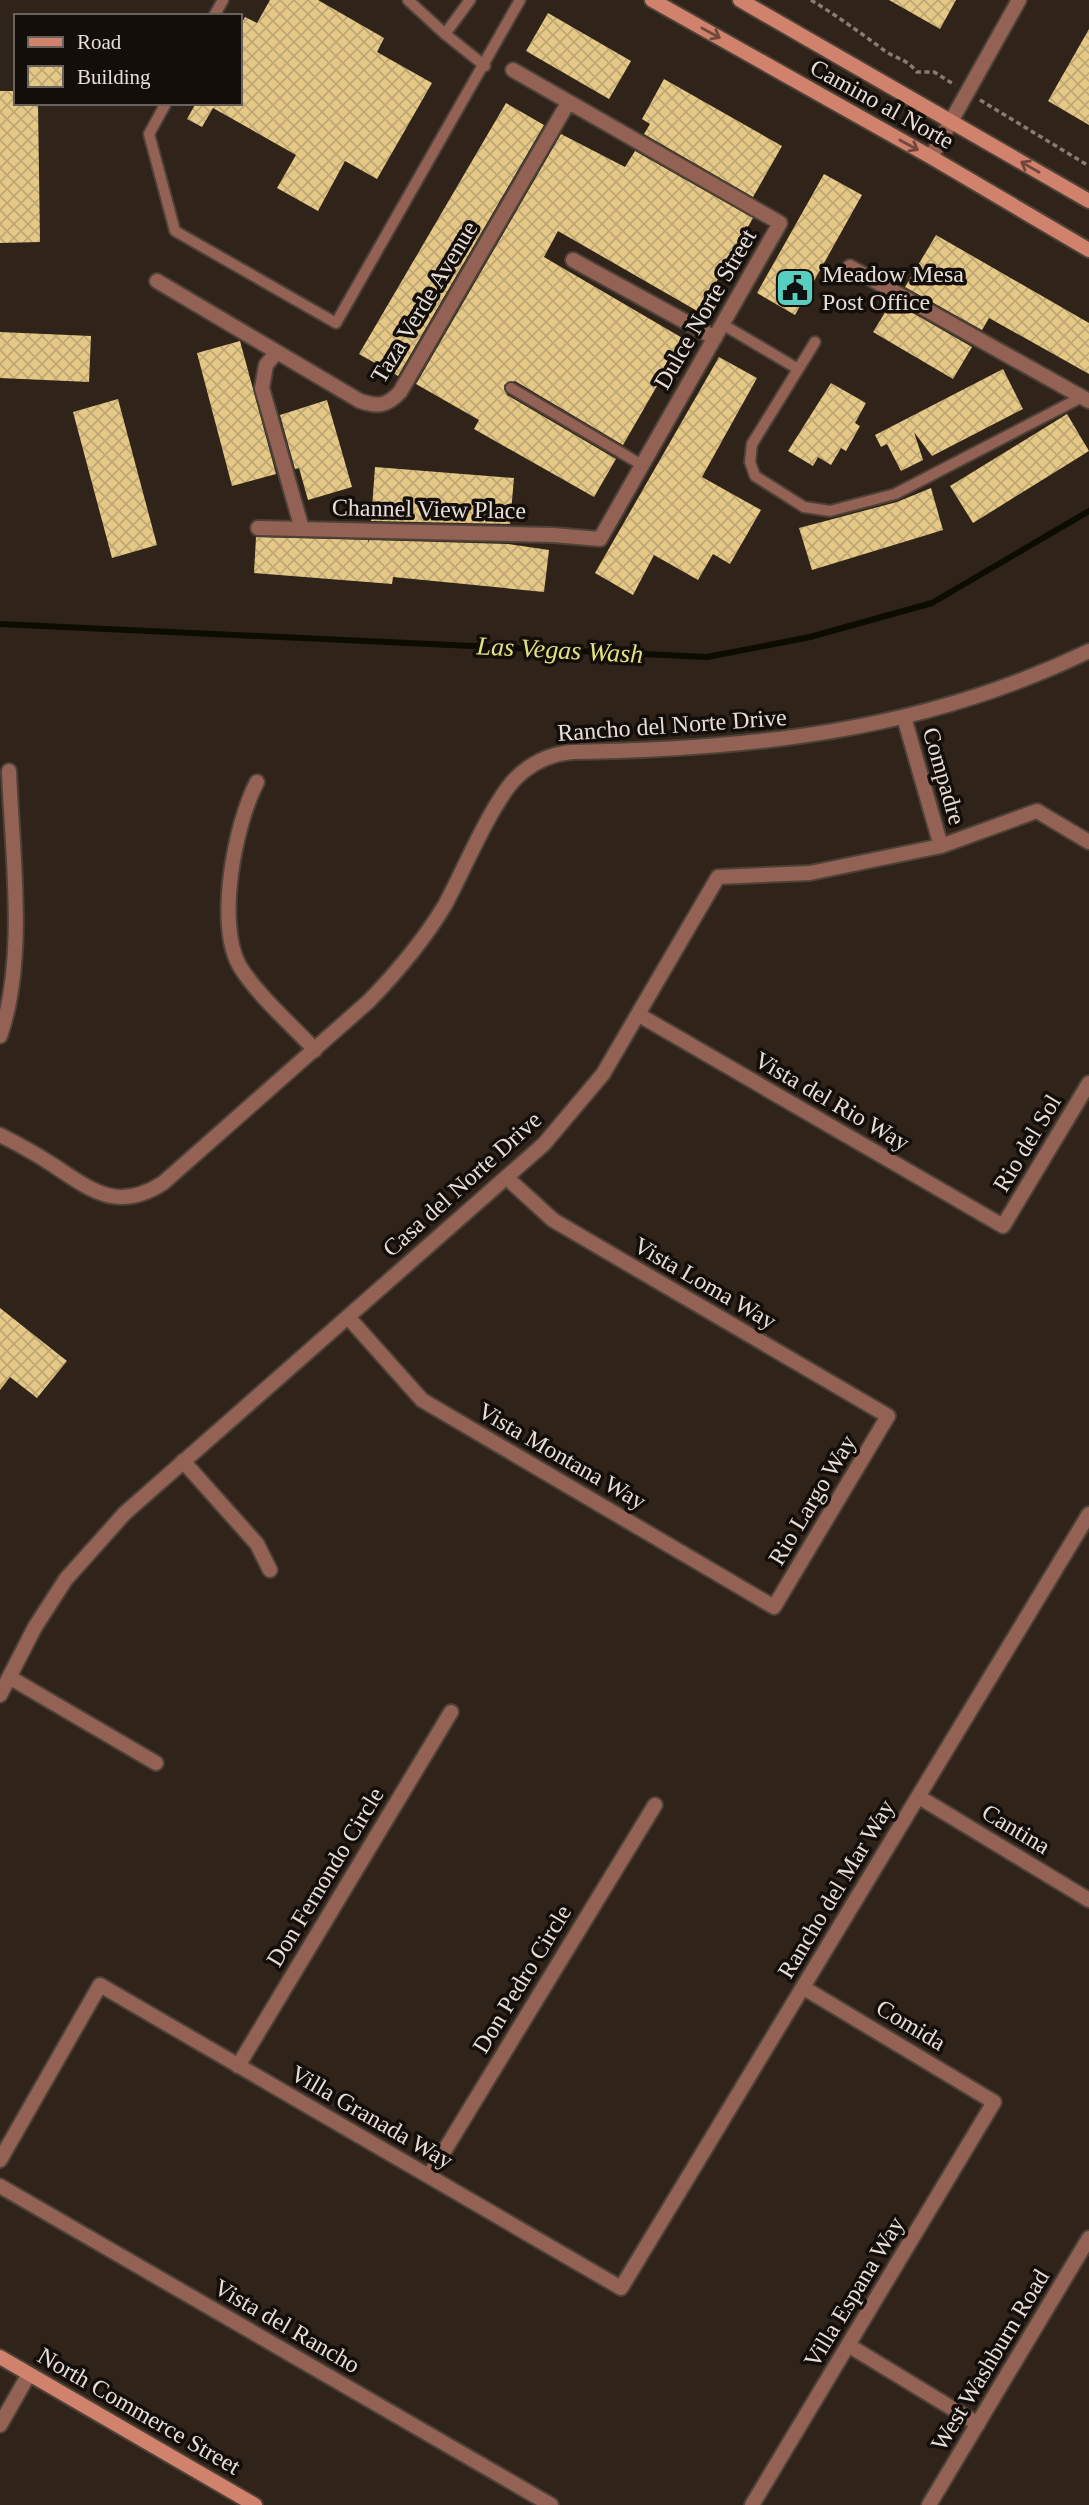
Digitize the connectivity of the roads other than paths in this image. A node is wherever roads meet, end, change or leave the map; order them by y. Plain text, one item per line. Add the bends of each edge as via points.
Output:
1 (408, 0) edge
2 (470, 0) edge
3 (520, 0) edge
4 (652, 0) edge
5 (740, 0) edge
6 (1019, 0) edge
7 (445, 34) junction
8 (485, 66) junction
9 (513, 70) dead end
10 (568, 103) junction
11 (165, 105) edge
12 (951, 122) junction
13 (931, 157) junction
14 (1089, 201) edge
15 (1089, 250) edge
16 (573, 260) dead end
17 (850, 267) dead end
18 (157, 281) dead end
19 (722, 324) junction
20 (715, 338) junction
21 (815, 342) dead end
22 (277, 352) junction
23 (798, 369) junction
24 (511, 388) dead end
25 (1085, 399) edge
26 (642, 466) junction
27 (258, 528) dead end
28 (302, 529) junction
29 (600, 539) joint
30 (1089, 651) edge
31 (904, 718) junction
32 (9, 771) dead end
33 (257, 782) dead end
34 (1089, 842) edge
35 (941, 846) junction
36 (639, 1015) junction
37 (0, 1036) edge
38 (315, 1050) junction
39 (1089, 1083) edge
40 (0, 1135) edge
41 (507, 1178) junction
42 (1003, 1226) joint
43 (348, 1317) junction
44 (888, 1416) joint
45 (183, 1461) junction
46 (1089, 1514) edge
47 (270, 1570) dead end
48 (774, 1607) joint
49 (9, 1677) junction
50 (0, 1695) edge
51 (451, 1712) dead end
52 (156, 1763) dead end
53 (919, 1797) junction
54 (655, 1805) dead end
55 (1089, 1899) edge
56 (804, 1987) junction
57 (238, 2066) junction
58 (995, 2102) joint
59 (0, 2160) edge
60 (429, 2176) junction
61 (0, 2186) edge
62 (1089, 2238) edge
63 (621, 2288) joint
64 (848, 2345) junction
65 (0, 2357) edge
66 (29, 2374) junction
67 (0, 2424) edge
68 (978, 2424) junction
69 (255, 2505) edge
70 (551, 2505) edge
71 (752, 2505) edge
72 (929, 2505) edge

1 - 7 lane
2 - 7 lane
3 - 8 lane
4 -> 13 main road, Camino al Norte
5 - 12 main road, Camino al Norte
6 - 12 street
7 - 8 lane
8 - 11 lane via 336,323 175,231 149,134
9 - 10 street, Dulce Norte Street
10 - 19 street, Dulce Norte Street via 780,223
10 - 22 street, Taza Verde Avenue via 400,392 389,403 375,407 360,401
12 - 13 street
14 -> 12 main road, Camino al Norte
13 - 15 main road, Camino al Norte
16 - 20 street
17 - 25 street
18 - 22 street, Taza Verde Avenue
19 - 20 street, Dulce Norte Street
19 - 23 lane
20 - 26 street, Dulce Norte Street
21 - 23 lane
22 - 28 street via 267,365 262,388
23 - 25 lane via 752,444 750,462 755,476 804,508 830,511 895,494
24 - 26 lane
26 - 29 street, Dulce Norte Street
27 - 28 street, Channel View Place
28 - 29 street, Channel View Place
30 - 31 street, Rancho del Norte Drive via 986,693
31 - 35 street, Compadre
31 - 38 street, Rancho del Norte Drive via 770,742 572,752 538,761 506,792 443,907 409,957
32 - 37 street via 14,966
33 - 38 street via 237,833 228,913 230,942 248,978
34 - 35 street, Casa del Norte Drive via 1037,811
35 - 36 street, Casa del Norte Drive via 810,873 718,877
36 - 41 street, Casa del Norte Drive via 603,1074 544,1144
36 - 42 street, Vista del Rio Way
38 - 40 street, Rancho del Norte Drive via 163,1183 140,1195 114,1197 88,1189
39 - 42 street, Rio del Sol
41 - 43 street, Casa del Norte Drive
41 - 44 street, Vista Loma Way via 553,1220
43 - 45 street, Casa del Norte Drive
43 - 48 street, Vista Montana Way via 422,1400
44 - 48 street, Rio Largo Way
45 - 47 street via 257,1544
45 - 49 street, Casa del Norte Drive via 125,1513 66,1579
46 - 53 street, Rancho del Mar Way
49 - 50 street, Casa del Norte Drive
49 - 52 street
51 - 57 street, Don Fernondo Circle
53 - 55 street, Cantina
53 - 56 street, Rancho del Mar Way
54 - 60 street, Don Pedro Circle
56 - 58 street, Comida
56 - 63 street, Rancho del Mar Way
57 - 59 street, Villa Granada Way via 100,1985
57 - 60 street, Villa Granada Way
58 - 64 street, Villa Espana Way
60 - 63 street, Villa Granada Way
61 - 70 street, Vista del Rancho
62 - 68 street, West Washburn Road
64 - 68 street
64 - 71 street, Villa Espana Way
65 - 66 main road, North Commerce Street
66 - 67 street
66 - 69 main road, North Commerce Street
68 - 72 street, West Washburn Road

